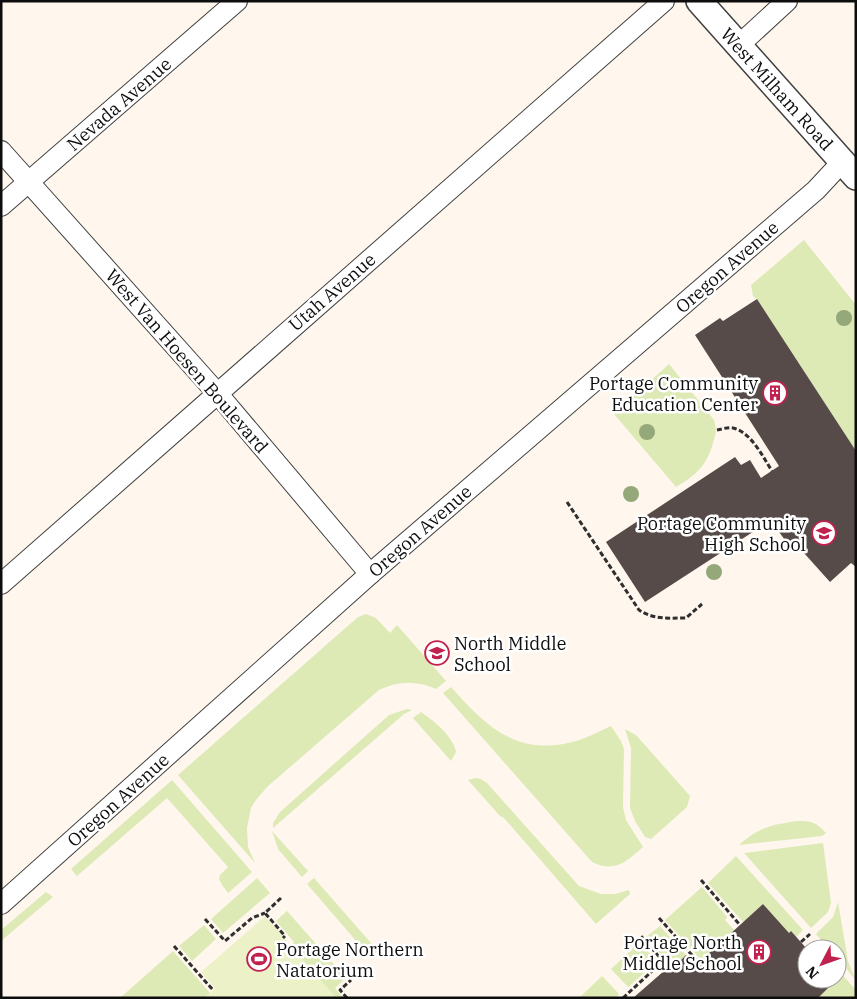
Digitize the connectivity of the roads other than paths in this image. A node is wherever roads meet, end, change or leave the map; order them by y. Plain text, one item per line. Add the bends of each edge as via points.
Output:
1 (237, 1) edge
2 (664, 1) edge
3 (699, 1) edge
4 (787, 1) edge
5 (738, 46) junction
6 (1, 151) edge
7 (849, 170) edge
8 (28, 183) junction
9 (1, 206) edge
10 (217, 393) junction
11 (370, 574) junction
12 (1, 584) edge
13 (1, 904) edge

1 - 8 street, Nevada Avenue
2 - 10 street, Utah Avenue
3 - 5 street, West Milham Road
4 - 5 street
5 - 7 street, West Milham Road
6 - 8 street, West Van Hoesen Boulevard
7 - 11 street, Oregon Avenue via 816,190
8 - 9 street, Nevada Avenue
8 - 10 street, West Van Hoesen Boulevard
10 - 11 street, West Van Hoesen Boulevard
10 - 12 street, Utah Avenue
11 - 13 street, Oregon Avenue

